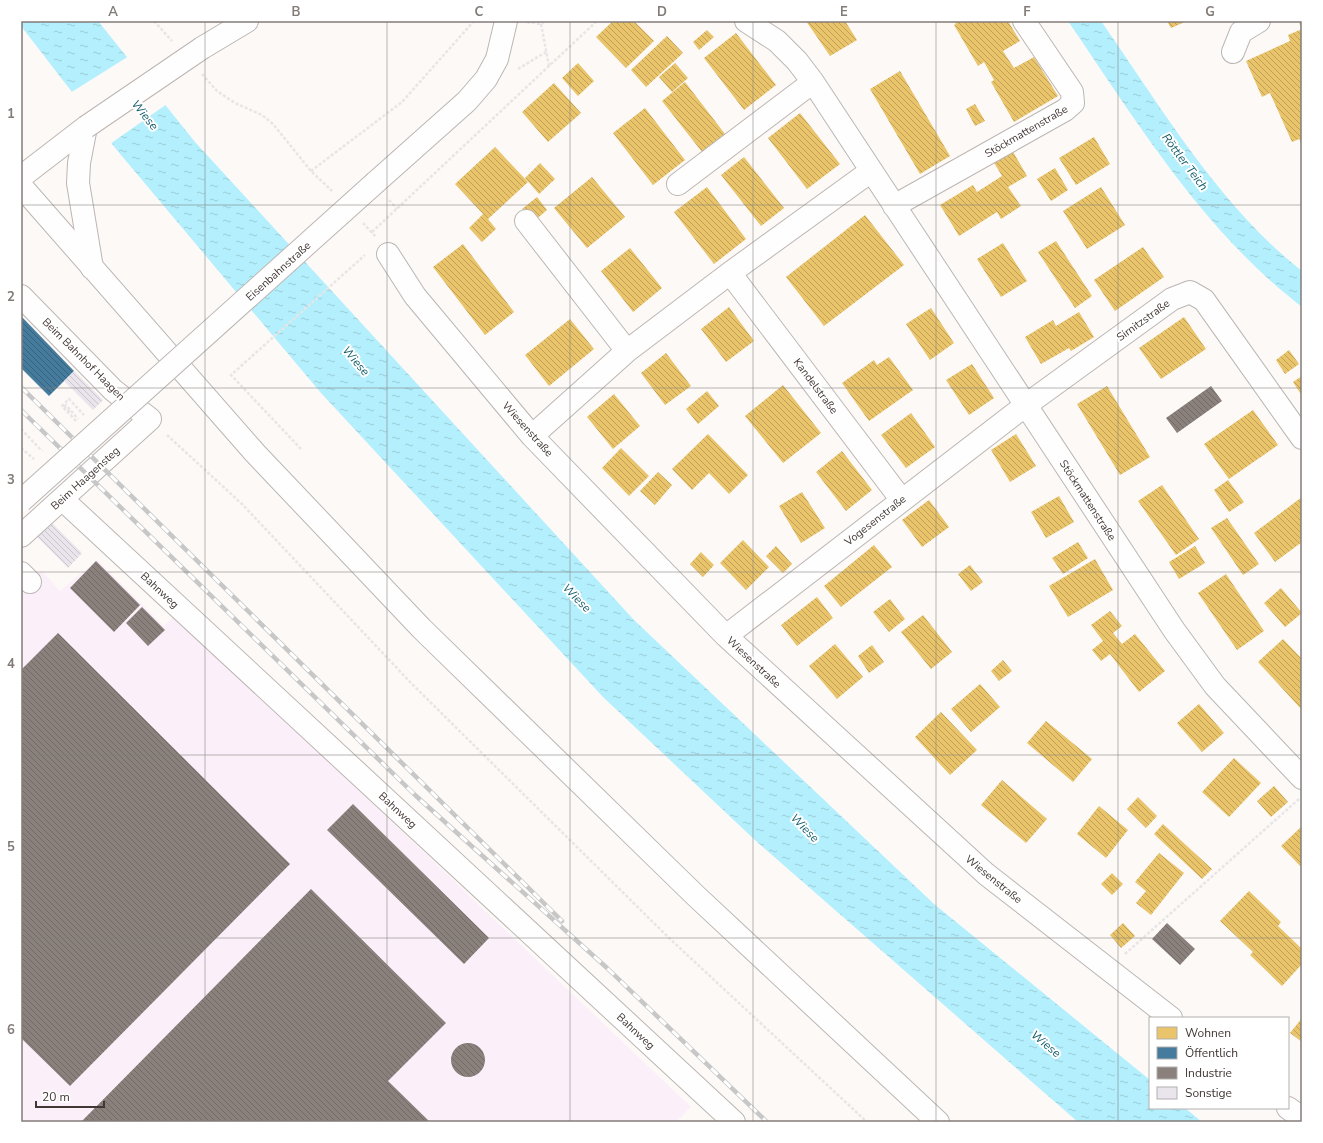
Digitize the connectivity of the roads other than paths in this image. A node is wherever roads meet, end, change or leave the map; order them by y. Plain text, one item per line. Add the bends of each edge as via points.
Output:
1 (247, 21) edge
2 (514, 21) edge
3 (746, 21) edge
4 (1024, 21) edge
5 (1259, 21) edge
6 (1233, 52) dead end
7 (813, 82) junction
8 (86, 127) junction
9 (871, 171) junction
10 (21, 177) edge
11 (678, 184) dead end
12 (21, 186) edge
13 (894, 206) junction
14 (526, 221) dead end
15 (378, 253) road end
16 (92, 268) junction
17 (730, 273) junction
18 (21, 296) edge
19 (628, 351) junction
20 (1026, 405) junction
21 (150, 420) joint
22 (532, 436) junction
23 (1302, 438) edge
24 (62, 499) junction
25 (901, 499) junction
26 (21, 501) edge
27 (21, 536) edge
28 (726, 636) junction
29 (1302, 778) edge
30 (1170, 1017) edge
31 (1289, 1109) edge
32 (1302, 1118) edge
33 (734, 1122) edge
34 (938, 1122) edge

1 - 8 street, bridge via 202,48
2 - 26 street, Eisenbahnstraße, bridge via 486,79 467,101
3 - 7 street, Stöckmattenstraße via 778,41
4 - 13 street, Stöckmattenstraße via 1072,92 1073,103 1065,110
5 - 6 street via 1240,32
7 - 9 street, Stöckmattenstraße
7 - 11 street
8 - 10 street
8 - 16 street via 78,163 78,182
9 - 13 street, Stöckmattenstraße
9 - 17 street
12 - 16 street
13 - 20 street, Stöckmattenstraße
14 - 19 street
15 - 22 street, Wiesenstraße
16 - 34 street via 255,454 422,629 696,896
17 - 19 street
17 - 25 street, Kandelstraße
18 - 21 street, Beim Bahnhof Haagen via 113,390
19 - 22 street
20 - 23 street, Sirnitzstraße via 1172,299 1190,292 1204,300
20 - 25 street, Vogesenstraße
20 - 29 street, Stöckmattenstraße via 1183,642 1216,686
21 - 24 street, Beim Haagensteg
22 - 28 street, Wiesenstraße
24 - 27 street, Beim Haagensteg
24 - 33 street, Bahnweg
25 - 28 street, Vogesenstraße
28 - 30 street, Wiesenstraße via 986,874
31 - 32 street

